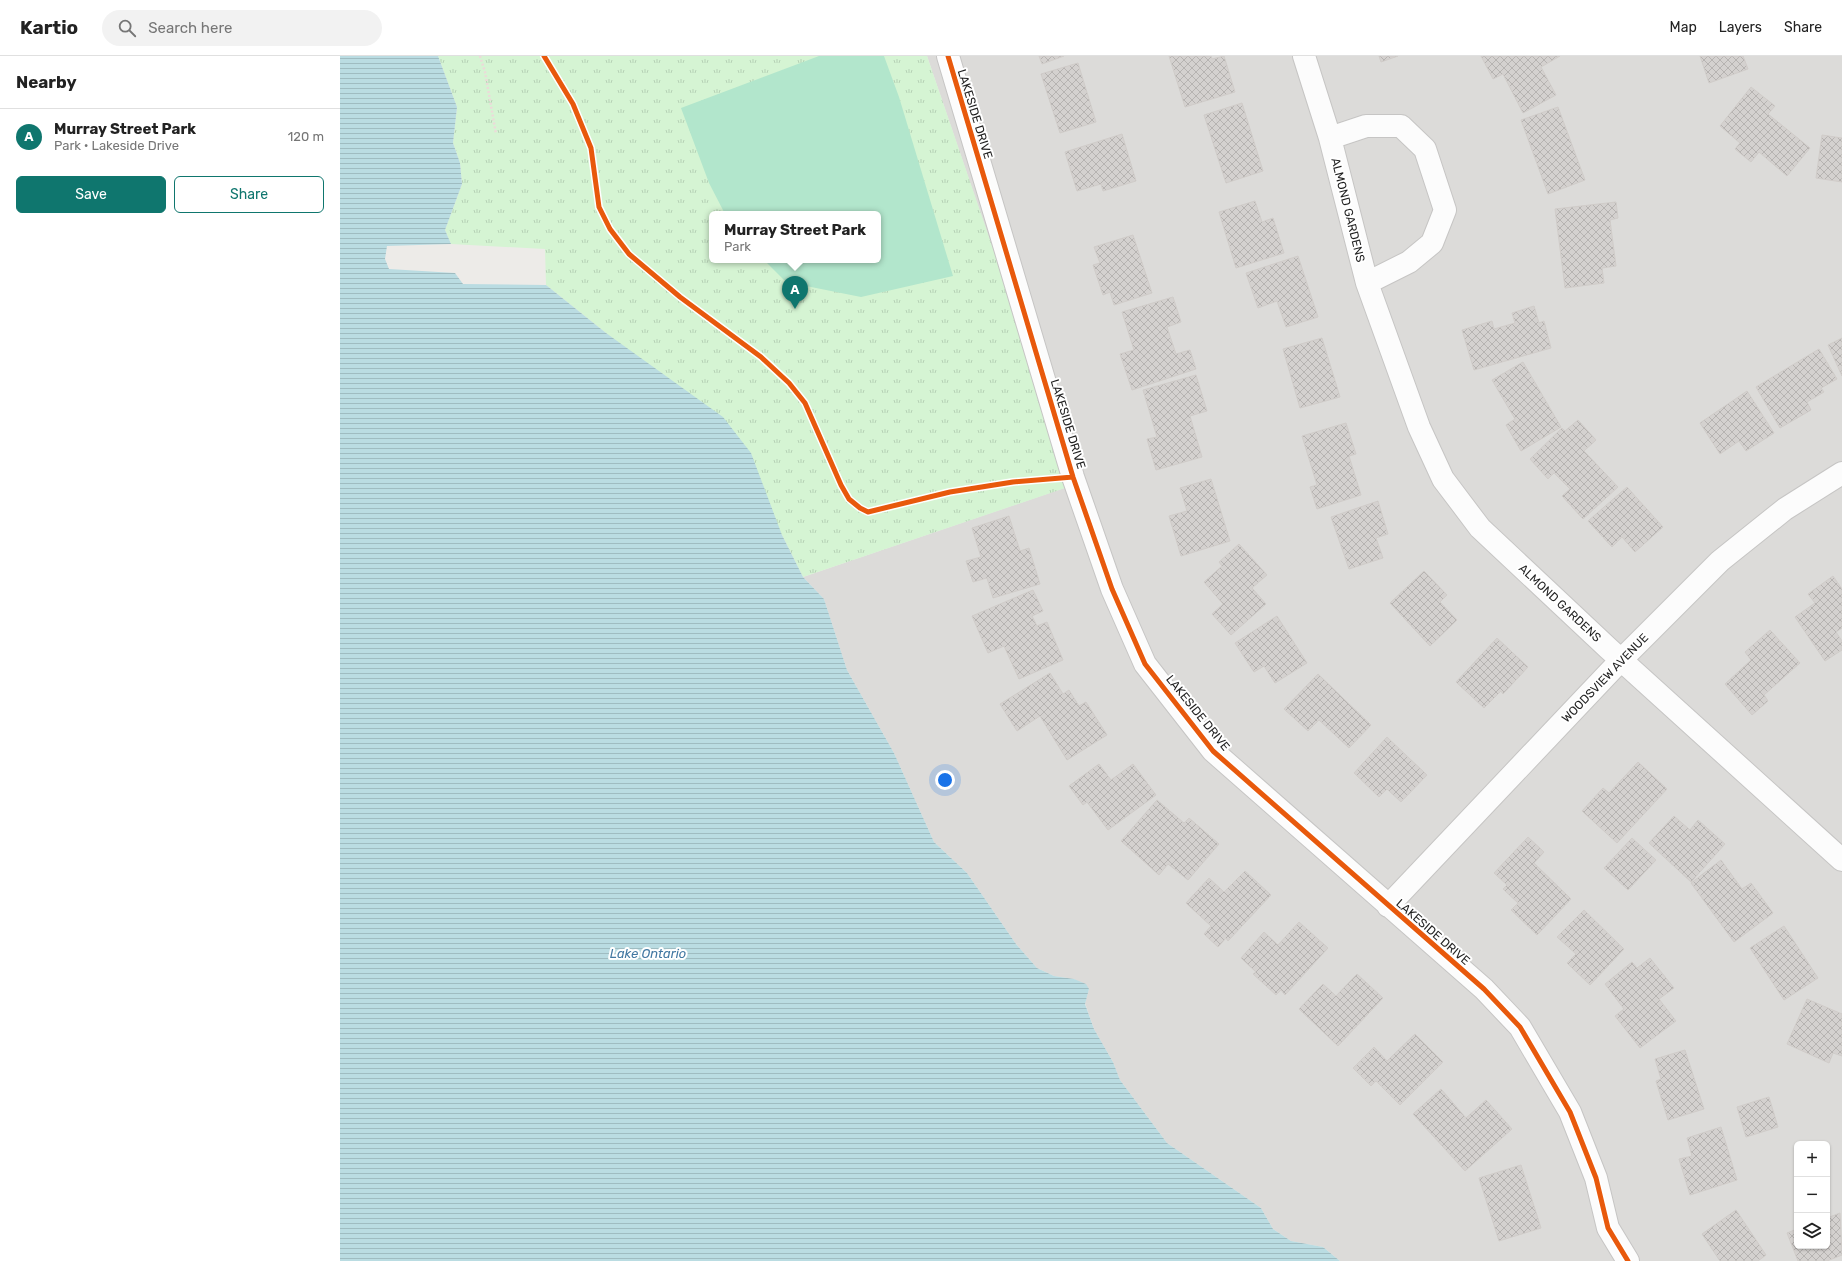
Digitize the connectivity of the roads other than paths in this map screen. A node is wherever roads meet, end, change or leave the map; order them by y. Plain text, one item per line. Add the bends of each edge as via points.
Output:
1 (948, 56) edge
2 (1304, 56) edge
3 (1330, 138) junction
4 (1367, 283) junction
5 (1842, 473) edge
6 (1621, 660) junction
7 (1842, 860) edge
8 (1388, 906) junction
9 (1628, 1261) edge

1 - 8 street, LAKESIDE DRIVE via 1073,477 1112,589 1145,664 1213,751
2 - 3 street, ALMOND GARDENS
3 - 4 street, ALMOND GARDENS
3 - 4 street via 1366,126 1401,126 1425,149 1445,210 1432,243 1409,262
4 - 6 street, ALMOND GARDENS via 1419,427 1443,479 1480,528
5 - 6 street, WOODSVIEW AVENUE via 1786,509 1720,560
6 - 7 street, ALMOND GARDENS
6 - 8 street, WOODSVIEW AVENUE
8 - 9 street, LAKESIDE DRIVE via 1484,989 1520,1027 1570,1112 1596,1178 1608,1228

